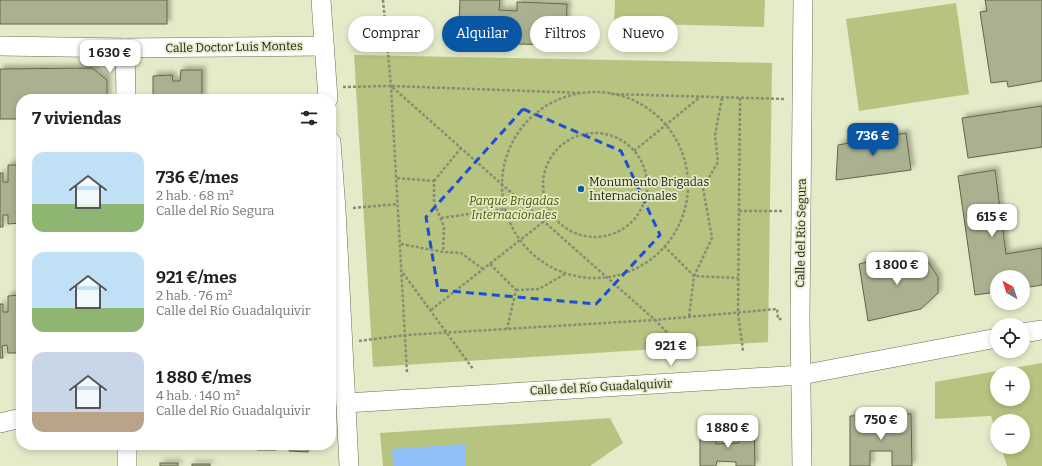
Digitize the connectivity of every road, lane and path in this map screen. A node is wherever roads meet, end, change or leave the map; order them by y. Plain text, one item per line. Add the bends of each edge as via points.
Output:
1 (321, 0) edge
2 (383, 0) edge
3 (803, 0) edge
4 (0, 46) edge
5 (324, 46) junction
6 (125, 48) junction
7 (391, 86) junction
8 (327, 93) edge
9 (602, 93) junction
10 (126, 94) edge
11 (701, 96) junction
12 (722, 97) junction
13 (740, 98) junction
14 (802, 100) junction
15 (664, 125) junction
16 (461, 148) junction
17 (634, 151) junction
18 (397, 178) junction
19 (434, 181) junction
20 (502, 185) junction
21 (398, 204) junction
22 (505, 208) junction
23 (336, 210) joint
24 (739, 211) junction
25 (801, 211) junction
26 (552, 215) junction
27 (441, 218) junction
28 (544, 221) junction
29 (520, 241) junction
30 (400, 244) junction
31 (664, 246) junction
32 (443, 252) junction
33 (490, 264) junction
34 (483, 270) junction
35 (402, 272) junction
36 (566, 274) junction
37 (694, 276) junction
38 (606, 277) junction
39 (738, 278) junction
40 (516, 290) junction
41 (430, 310) junction
42 (738, 313) junction
43 (689, 317) junction
44 (800, 319) junction
45 (655, 320) junction
46 (507, 329) junction
47 (1042, 330) edge
48 (1030, 332) edge
49 (448, 333) junction
50 (406, 335) junction
51 (990, 339) edge
52 (342, 344) junction
53 (744, 351) dead end
54 (689, 356) dead end
55 (473, 369) dead end
56 (407, 373) dead end
57 (801, 375) junction
58 (346, 403) junction
59 (16, 419) edge
60 (0, 422) edge
61 (127, 450) edge
62 (127, 466) edge
63 (349, 466) edge
64 (802, 466) edge

1 - 5 street
2 - 7 path
3 - 14 street, Calle del Río Segura
4 - 6 street, Calle Doctor Luis Montes
5 - 6 street, Calle Doctor Luis Montes
5 - 8 street
6 - 10 street
7 - 8 path
7 - 9 path
7 - 16 path
7 - 18 path
9 - 11 path
9 - 15 path via 629,98 656,115
9 - 20 path via 573,94 543,108 518,131 502,168
11 - 12 path
11 - 15 path
12 - 13 path
12 - 37 path via 715,135 718,162 703,188 712,238
13 - 14 path
13 - 24 path
14 - 25 street, Calle del Río Segura
15 - 17 path
15 - 31 path via 677,140 687,171 687,202 675,233
16 - 19 path
16 - 20 path
17 - 26 path via 614,136 601,133 582,134 566,142 552,154 543,176 543,195
17 - 26 path via 641,160 647,177 646,195 640,212 628,226 612,235 594,238 576,235 560,226
18 - 19 path
18 - 21 path
19 - 27 path via 434,202
20 - 22 path via 502,202
20 - 28 path
21 - 23 path
21 - 30 path
22 - 27 path
22 - 29 path
23 - 52 street
24 - 25 path
24 - 39 path
25 - 44 street, Calle del Río Segura
26 - 28 path
27 - 32 path via 444,227
28 - 29 path
28 - 38 path
29 - 33 path
29 - 36 path via 534,257
30 - 32 path
30 - 35 path
31 - 37 path
31 - 38 path via 654,258 626,274
32 - 34 path via 462,253
33 - 34 path
33 - 40 path
34 - 41 path
35 - 41 path
35 - 50 path
36 - 38 path via 594,279
36 - 40 path via 539,289
37 - 39 path
37 - 43 path
38 - 45 path
39 - 42 path
40 - 46 path
41 - 49 path
42 - 43 path
42 - 44 path via 777,309 778,320
42 - 53 path
43 - 45 path
44 - 57 street, Calle del Río Segura
45 - 46 path
45 - 54 path
46 - 49 path
47 - 48 street
49 - 50 path
49 - 55 path
50 - 52 path
50 - 56 path
51 - 57 street, Calle del Río Guadalquivir
52 - 58 street
57 - 58 street, Calle del Río Guadalquivir
57 - 64 street, Calle del Río Segura
58 - 63 street
59 - 60 street
61 - 62 street

